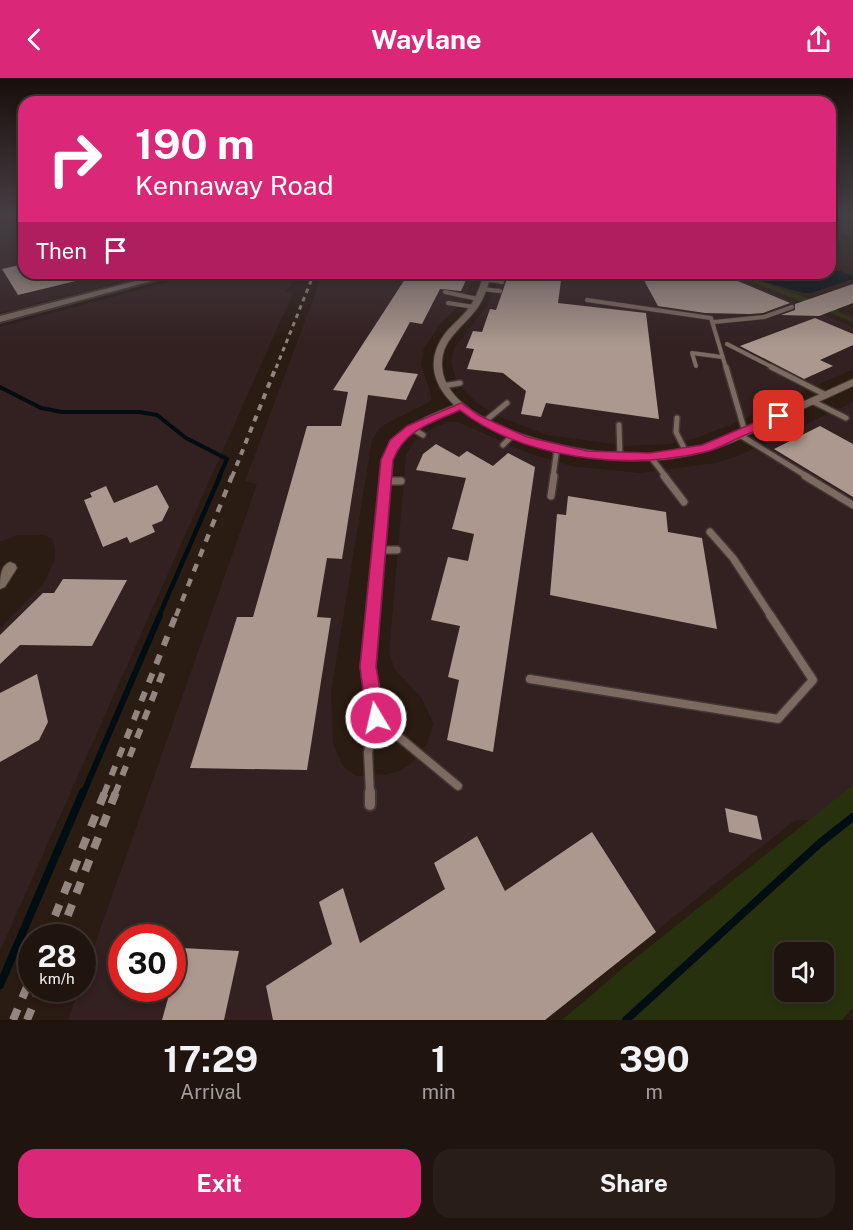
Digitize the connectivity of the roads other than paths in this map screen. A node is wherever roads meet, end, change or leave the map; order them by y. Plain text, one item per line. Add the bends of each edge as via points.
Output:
1 (154, 279) edge
2 (469, 279) dead end
3 (502, 282) dead end
4 (482, 290) edge
5 (500, 291) dead end
6 (445, 292) dead end
7 (588, 300) dead end
8 (448, 303) dead end
9 (792, 307) dead end
10 (0, 319) edge
11 (714, 322) junction
12 (736, 341) dead end
13 (718, 344) junction
14 (727, 344) junction
15 (722, 357) junction
16 (696, 366) dead end
17 (853, 382) edge
18 (459, 383) dead end
19 (444, 386) junction
20 (826, 395) junction
21 (812, 401) junction
22 (507, 403) dead end
23 (461, 406) junction
24 (677, 418) dead end
25 (846, 418) dead end
26 (484, 422) junction
27 (619, 425) dead end
28 (743, 433) junction
29 (513, 435) junction
30 (503, 445) dead end
31 (557, 448) junction
32 (686, 452) junction
33 (620, 456) junction
34 (650, 456) junction
35 (385, 481) junction
36 (401, 481) dead end
37 (551, 496) dead end
38 (684, 502) dead end
39 (853, 505) edge
40 (710, 532) dead end
41 (379, 550) junction
42 (397, 550) dead end
43 (10, 568) dead end
44 (0, 583) edge
45 (530, 679) dead end
46 (376, 718) junction
47 (458, 786) dead end
48 (370, 805) dead end

1 - 10 street
2 - 4 lane
3 - 4 lane
4 - 5 lane
4 - 6 lane
4 - 8 lane
4 - 19 street via 440,350 438,375
7 - 11 lane via 711,318
9 - 11 lane via 764,317
11 - 13 lane
12 - 14 lane
13 - 14 lane
13 - 15 lane
14 - 20 lane
15 - 16 lane via 692,353
15 - 28 lane
17 - 20 street
18 - 19 lane
19 - 23 street
20 - 21 street
21 - 25 lane
21 - 28 street
22 - 26 lane
23 - 26 street
23 - 35 street via 394,442
24 - 32 lane via 676,432
26 - 29 street
27 - 33 lane
28 - 32 street
28 - 39 lane
29 - 30 lane
29 - 31 street
31 - 33 street
31 - 37 lane
32 - 34 street
33 - 34 street
34 - 38 lane
35 - 36 lane
35 - 41 street
40 - 45 lane via 733,558 813,680 778,719
41 - 42 lane
41 - 46 street via 368,667
43 - 44 street
46 - 47 lane
46 - 48 lane via 368,752

